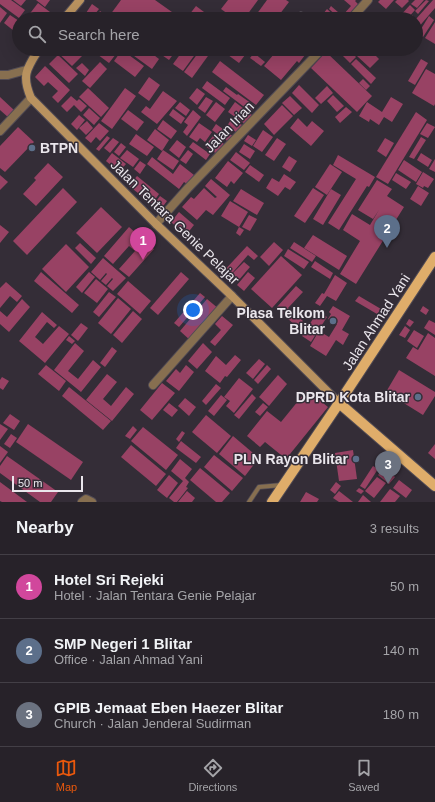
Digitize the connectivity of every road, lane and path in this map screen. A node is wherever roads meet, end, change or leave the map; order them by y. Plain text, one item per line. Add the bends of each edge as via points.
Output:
1 (80, 0) edge
2 (368, 0) edge
3 (70, 12) edge
4 (357, 12) edge
5 (35, 56) edge
6 (315, 56) edge
7 (26, 70) junction
8 (0, 75) edge
9 (31, 98) junction
10 (0, 131) edge
11 (156, 224) junction
12 (435, 257) edge
13 (232, 296) junction
14 (153, 385) dead end
15 (339, 403) junction
16 (283, 485) junction
17 (435, 486) edge
18 (82, 502) edge
19 (92, 502) edge
20 (249, 502) edge
21 (272, 502) edge

1 - 3 main road
2 - 4 street
5 - 7 main road
6 - 11 street, Jalan Irian
7 - 8 street
7 - 9 main road, Jalan Tentara Genie Pelajar via 25,80
9 - 10 street
9 - 11 main road, Jalan Tentara Genie Pelajar
11 - 13 main road, Jalan Tentara Genie Pelajar
12 - 15 main road, Jalan Ahmad Yani
13 - 14 street
13 - 15 main road, Jalan Tentara Genie Pelajar
15 - 16 main road, Jalan Ahmad Yani
15 - 17 main road
16 - 20 lane via 259,487
16 - 21 main road, Jalan Ahmad Yani
18 - 19 street via 86,498

